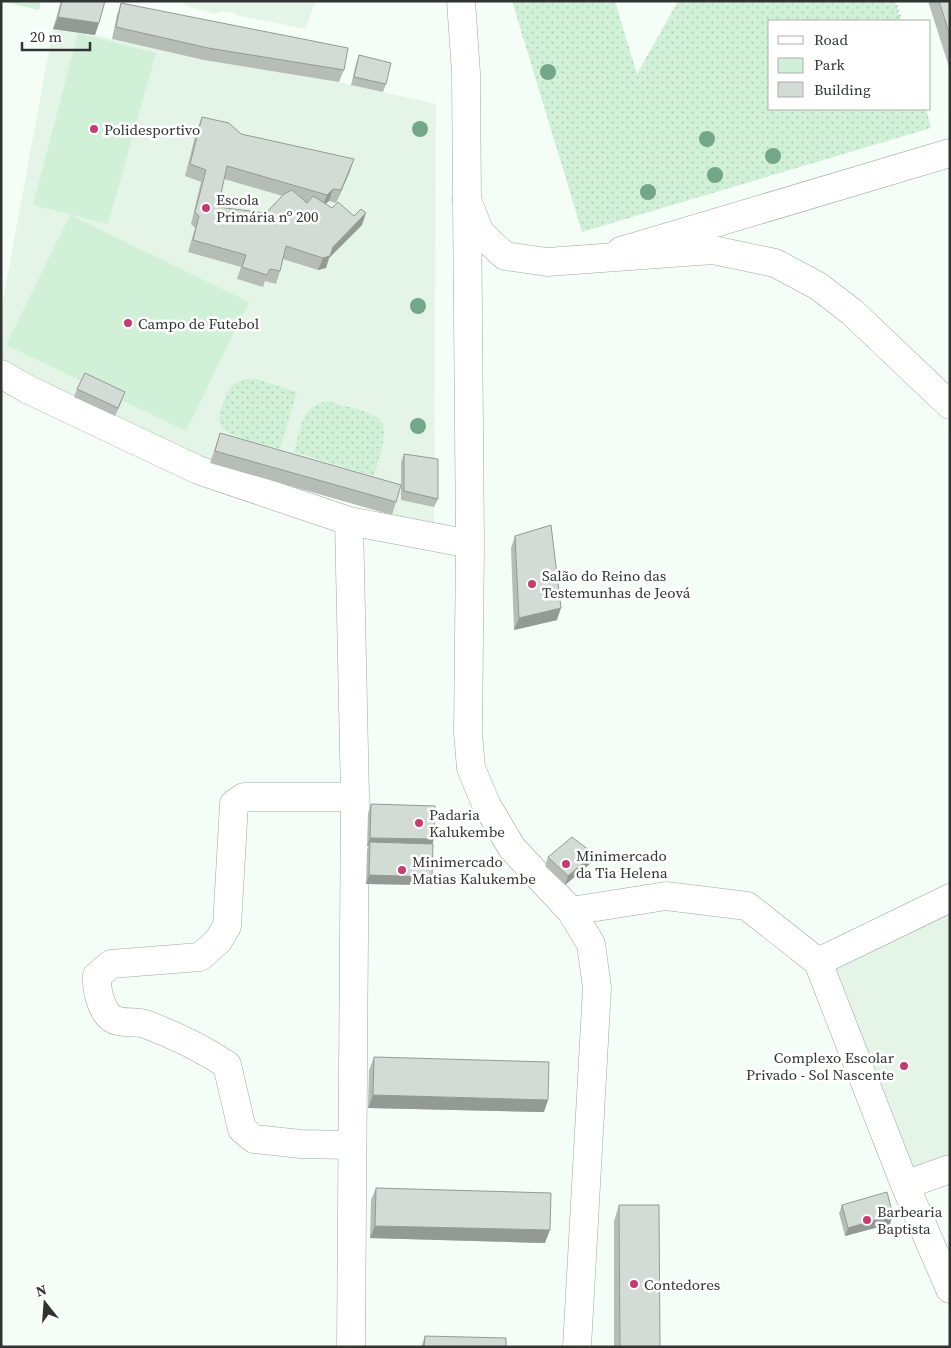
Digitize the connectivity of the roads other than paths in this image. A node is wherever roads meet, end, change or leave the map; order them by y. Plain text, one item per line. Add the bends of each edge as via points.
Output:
1 (461, 1) edge
2 (950, 153) edge
3 (466, 200) junction
4 (605, 256) junction
5 (1, 374) edge
6 (950, 405) edge
7 (349, 521) junction
8 (470, 544) junction
9 (355, 797) junction
10 (950, 898) edge
11 (571, 911) junction
12 (818, 962) junction
13 (352, 1145) junction
14 (950, 1169) edge
15 (905, 1185) junction
16 (950, 1289) edge
17 (351, 1347) edge
18 (577, 1347) edge

1 - 3 street via 466,73
2 - 4 street
3 - 4 street via 480,232 505,256 547,262
3 - 8 street
4 - 6 street via 713,250 775,263 818,286 852,312
5 - 7 street via 198,470
7 - 8 street
7 - 9 street
8 - 11 street via 468,733 471,768 486,804 512,848
9 - 13 street
9 - 13 street via 244,797 234,804 227,926 218,941 200,956 111,964 97,976 96,987 109,1016 118,1022 142,1023 203,1049 227,1065 242,1129 254,1139
10 - 12 street
11 - 12 street via 666,896 747,906
11 - 18 street via 591,944 597,988
12 - 15 street
13 - 17 street
14 - 15 street
15 - 16 street

